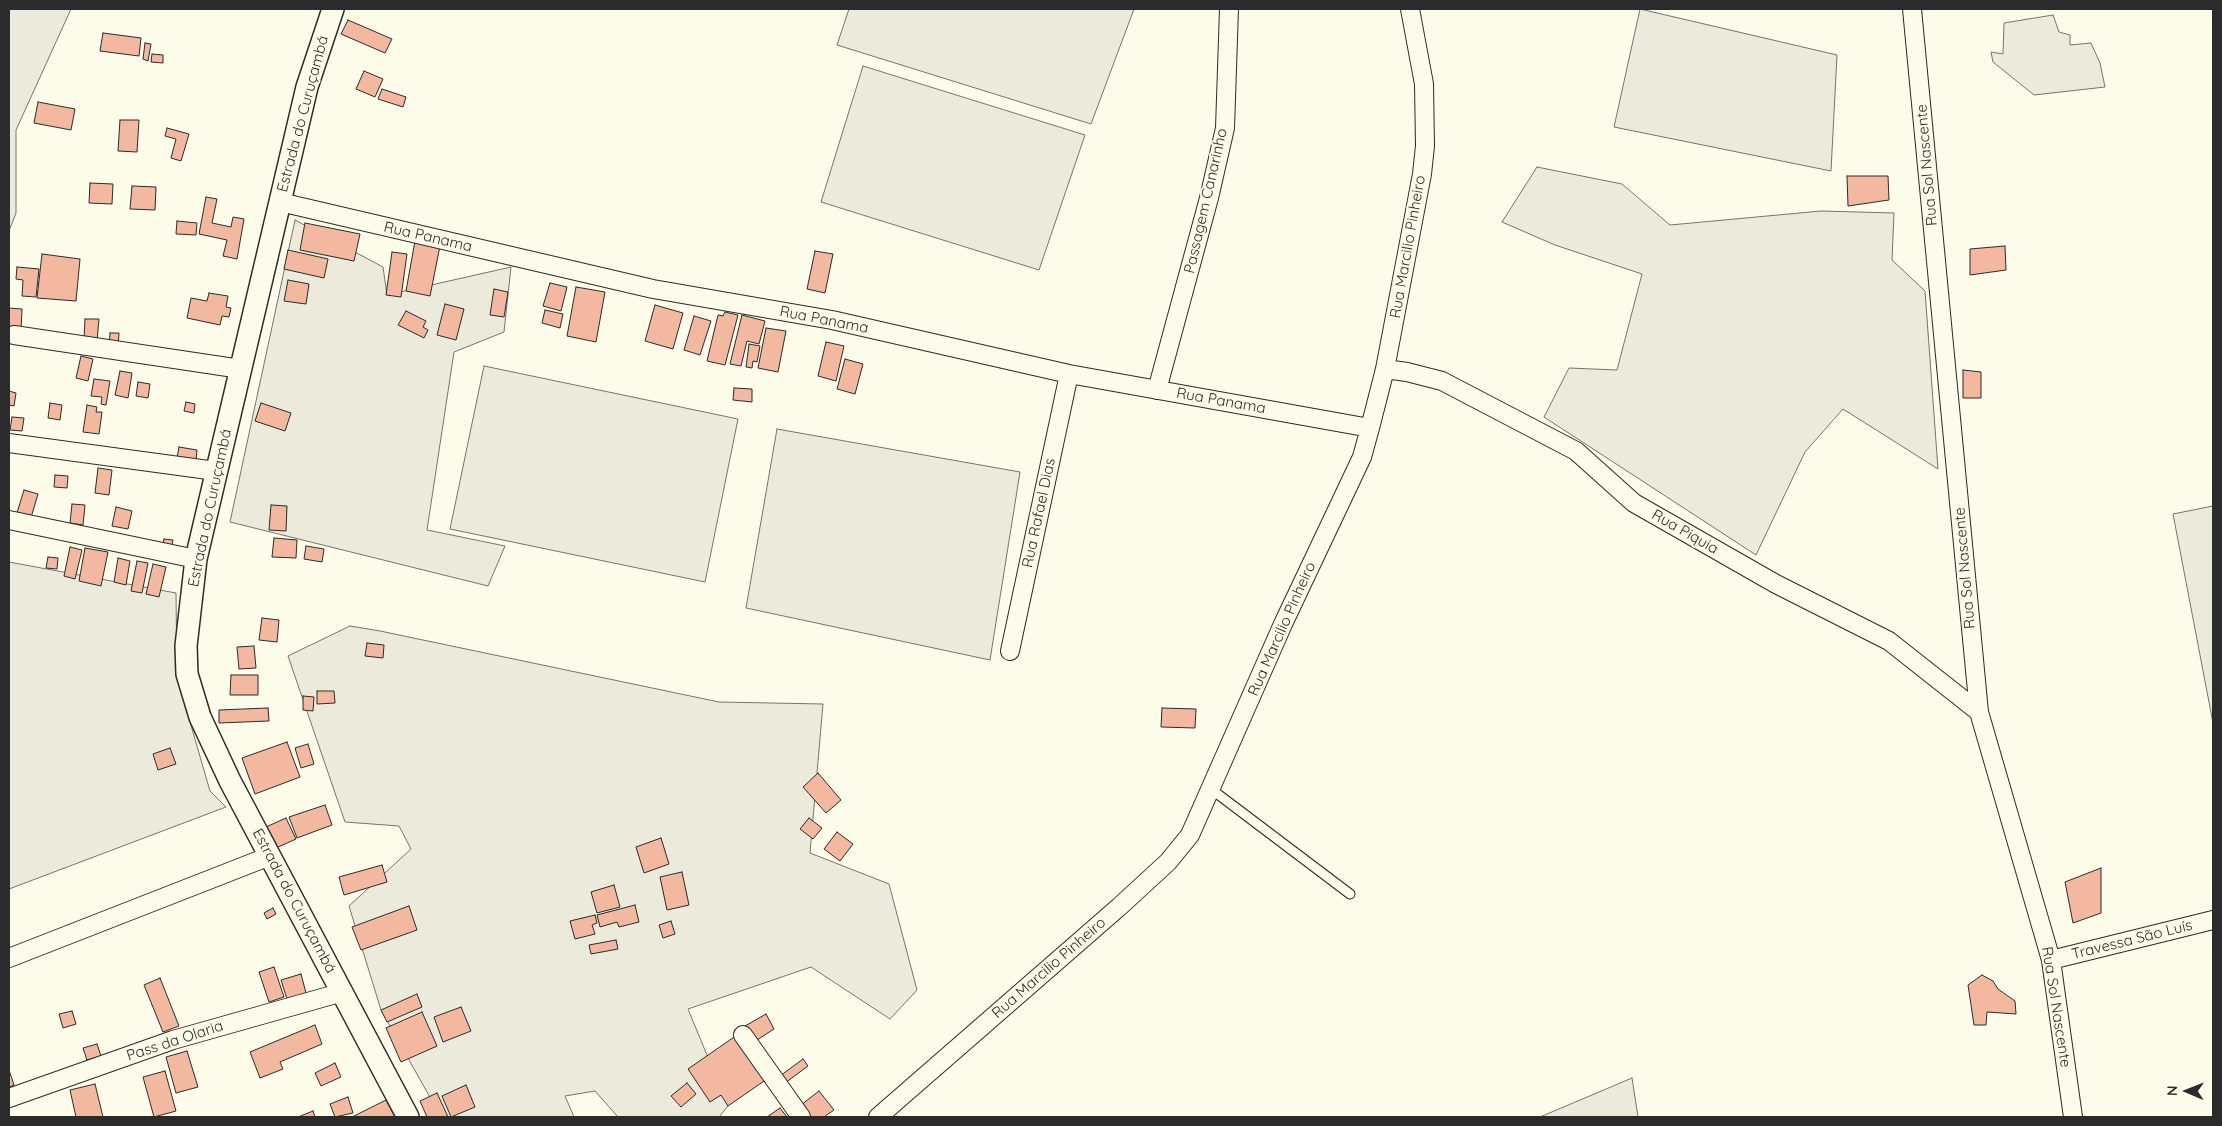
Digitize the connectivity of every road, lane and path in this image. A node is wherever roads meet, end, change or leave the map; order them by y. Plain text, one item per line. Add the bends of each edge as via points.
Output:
1 (333, 9) edge
2 (1229, 9) edge
3 (1410, 9) edge
4 (1912, 9) edge
5 (280, 202) junction
6 (14, 335) dead end
7 (242, 369) junction
8 (1385, 369) junction
9 (1069, 374) junction
10 (1157, 390) junction
11 (1370, 428) junction
12 (9, 442) edge
13 (216, 471) junction
14 (9, 520) edge
15 (196, 559) junction
16 (1010, 652) dead end
17 (1979, 712) junction
18 (1211, 789) junction
19 (270, 856) junction
20 (1350, 894) dead end
21 (2213, 920) edge
22 (9, 958) edge
23 (2051, 960) junction
24 (343, 992) junction
25 (743, 1034) dead end
26 (9, 1098) edge
27 (408, 1117) edge
28 (801, 1117) edge
29 (878, 1117) edge
30 (2073, 1117) edge

1 - 5 street, Estrada do Curuçambá via 307,88
2 - 10 street, Passagem Canarinho via 1225,128
3 - 8 street, Rua Marcilio Pinheiro via 1424,84 1425,146
4 - 17 street, Rua Sol Nascente
5 - 7 street, Estrada do Curuçambá
5 - 9 street, Rua Panama via 653,289 832,320
6 - 7 street
7 - 13 street, Estrada do Curuçambá
8 - 11 street, Rua Marcilio Pinheiro
8 - 17 street, Rua Piquia via 1442,381 1576,451 1634,503 1776,584 1889,641
9 - 10 street, Rua Panama
9 - 16 street, Rua Rafael Dias
10 - 11 street, Rua Panama
11 - 18 street, Rua Marcilio Pinheiro via 1362,457 1283,624
12 - 13 street
13 - 15 street, Estrada do Curuçambá
14 - 15 street
15 - 19 street, Estrada do Curuçambá via 186,646 187,674 200,717
17 - 23 street, Rua Sol Nascente
18 - 20 lane
18 - 29 street, Rua Marcilio Pinheiro via 1190,835 1168,862
19 - 22 street
19 - 24 street, Estrada do Curuçambá
21 - 23 street, Travessa São Luís
23 - 30 street, Rua Sol Nascente
24 - 26 street, Pass da Olaria via 173,1040
24 - 27 street, Estrada do Curuçambá
25 - 28 street

